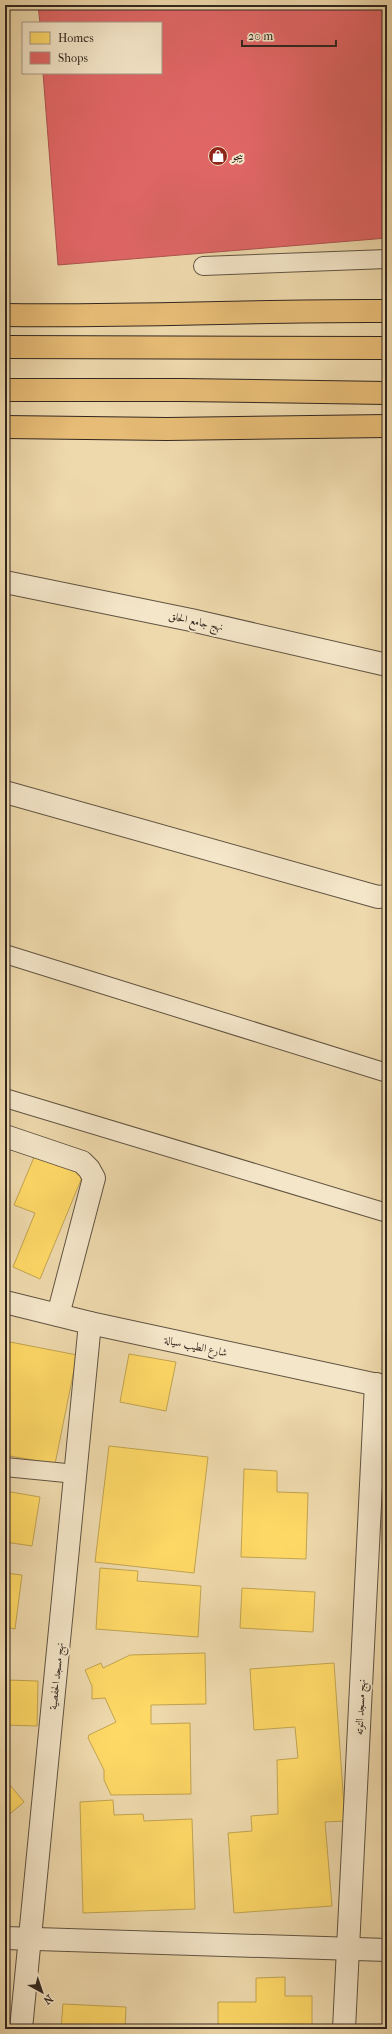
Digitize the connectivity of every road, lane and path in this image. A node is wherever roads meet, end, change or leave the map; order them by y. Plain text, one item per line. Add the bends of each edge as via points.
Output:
1 (387, 259) edge
2 (203, 266) dead end
3 (387, 311) edge
4 (5, 315) edge
5 (5, 347) edge
6 (387, 348) edge
7 (5, 390) edge
8 (387, 393) edge
9 (387, 426) edge
10 (5, 427) edge
11 (5, 582) edge
12 (387, 665) edge
13 (5, 792) edge
14 (387, 896) edge
15 (5, 954) edge
16 (387, 1073) edge
17 (5, 1098) edge
18 (5, 1136) edge
19 (387, 1213) edge
20 (5, 1302) edge
21 (58, 1315) junction
22 (90, 1323) junction
23 (382, 1386) edge
24 (5, 1467) edge
25 (76, 1474) junction
26 (5, 1938) edge
27 (30, 1939) junction
28 (348, 1948) junction
29 (387, 1950) edge
30 (21, 2029) edge
31 (344, 2029) edge

1 - 2 lane
3 - 4 highway
5 - 6 highway
7 - 8 highway
9 - 10 highway via 167,429
11 - 12 street, نهج جامع الحلق via 191,620
13 - 14 street via 378,897
15 - 16 lane
17 - 19 lane
18 - 21 street via 82,1162 94,1178
20 - 21 street, شارع الطيب سيالة
21 - 22 street, شارع الطيب سيالة
22 - 23 street, شارع الطيب سيالة
22 - 25 street, نهج مسجد الحفصية
23 - 28 street, نهج مسجد التوته
24 - 25 lane
25 - 27 street, نهج مسجد الحفصية
26 - 27 street
27 - 28 street
27 - 30 street, نهج مسجد الحفصية
28 - 29 street
28 - 31 street, نهج مسجد التوته

